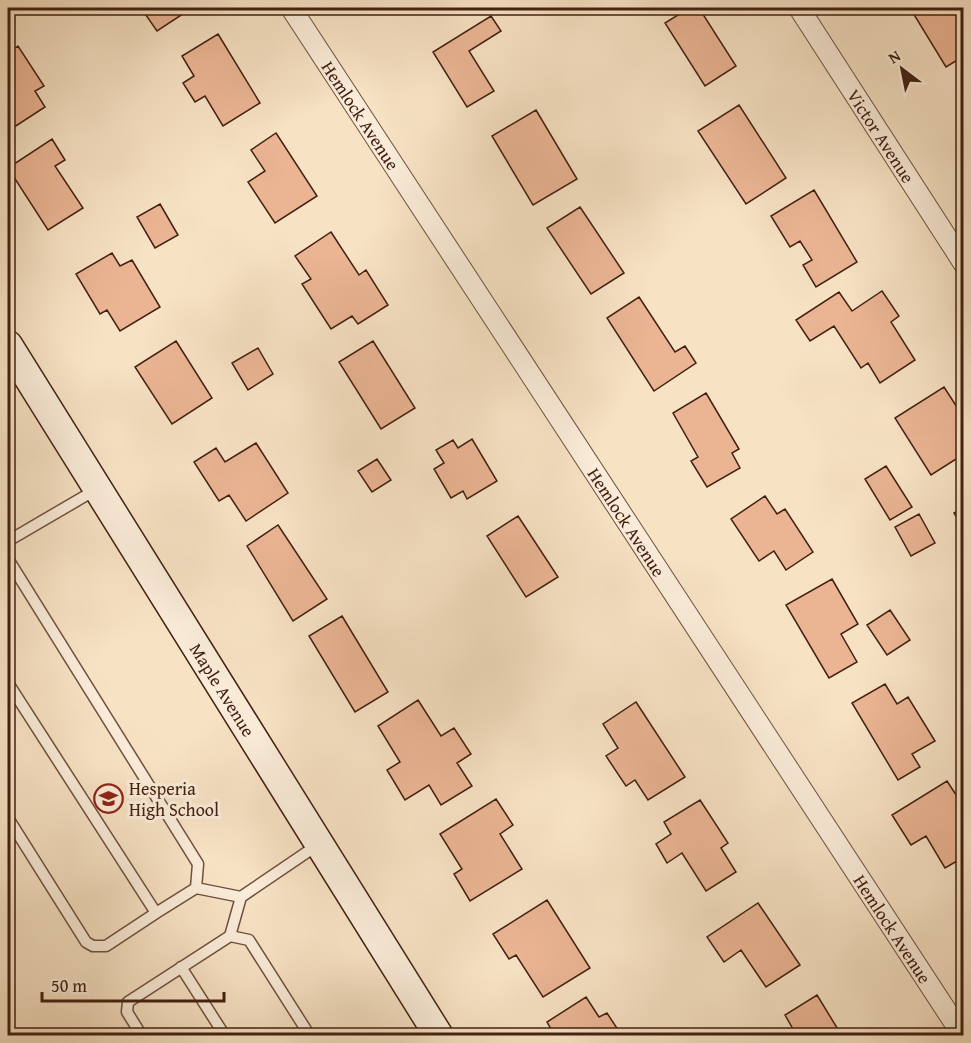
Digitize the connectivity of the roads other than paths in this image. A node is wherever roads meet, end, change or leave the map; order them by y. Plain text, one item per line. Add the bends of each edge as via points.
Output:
1 (291, 8) edge
2 (800, 8) edge
3 (963, 264) edge
4 (8, 345) edge
5 (97, 489) junction
6 (8, 541) edge
7 (8, 559) edge
8 (8, 683) edge
9 (8, 818) edge
10 (320, 844) junction
11 (196, 888) junction
12 (241, 897) junction
13 (156, 912) junction
14 (230, 936) junction
15 (181, 967) junction
16 (142, 1035) edge
17 (225, 1035) edge
18 (310, 1035) edge
19 (439, 1035) edge
20 (963, 1035) edge

1 - 20 street, Hemlock Avenue
2 - 3 street, Victor Avenue
4 - 5 street, Maple Avenue
5 - 6 lane
5 - 10 street, Maple Avenue
7 - 11 lane via 198,864
8 - 13 lane
9 - 13 lane via 86,942 106,946
10 - 12 lane
10 - 19 street, Maple Avenue
11 - 12 lane
11 - 13 lane
12 - 14 lane
14 - 15 lane
14 - 18 lane via 249,940
15 - 16 lane via 128,1002 127,1012
15 - 17 lane

